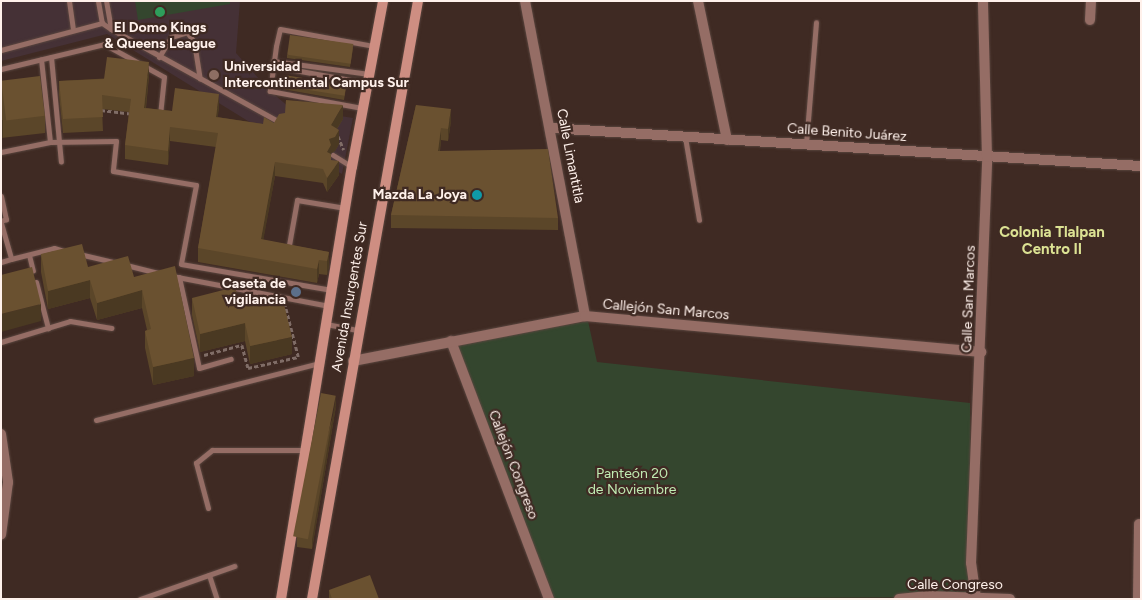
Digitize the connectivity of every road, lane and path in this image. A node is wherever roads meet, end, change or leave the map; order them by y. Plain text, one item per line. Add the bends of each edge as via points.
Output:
1 (69, 1) edge
2 (98, 1) edge
3 (106, 1) edge
4 (383, 1) edge
5 (418, 1) edge
6 (525, 1) edge
7 (698, 1) edge
8 (983, 1) edge
9 (1091, 1) edge
10 (1090, 20) dead end
11 (102, 22) junction
12 (816, 22) dead end
13 (73, 28) junction
14 (111, 29) junction
15 (374, 46) junction
16 (1, 50) edge
17 (50, 57) junction
18 (159, 58) junction
19 (42, 59) junction
20 (273, 64) junction
21 (1, 69) edge
22 (368, 78) junction
23 (200, 79) junction
24 (362, 108) junction
25 (94, 110) edge
26 (160, 113) edge
27 (133, 114) edge
28 (281, 124) edge
29 (551, 128) junction
30 (684, 136) junction
31 (727, 140) junction
32 (50, 142) junction
33 (59, 142) junction
34 (806, 144) junction
35 (1, 152) edge
36 (333, 155) edge
37 (987, 157) junction
38 (61, 162) dead end
39 (1141, 166) edge
40 (352, 167) junction
41 (1, 196) edge
42 (345, 208) junction
43 (699, 220) dead end
44 (1, 222) edge
45 (289, 245) edge
46 (29, 255) junction
47 (11, 259) junction
48 (1, 262) edge
49 (179, 277) junction
50 (332, 290) junction
51 (330, 306) junction
52 (585, 316) junction
53 (326, 324) junction
54 (48, 328) junction
55 (112, 328) dead end
56 (358, 330) junction
57 (452, 341) junction
58 (1, 342) edge
59 (981, 352) junction
60 (231, 359) dead end
61 (353, 361) junction
62 (320, 363) junction
63 (96, 420) dead end
64 (1, 434) edge
65 (304, 450) junction
66 (208, 508) dead end
67 (1139, 524) dead end
68 (1, 535) edge
69 (234, 566) dead end
70 (209, 575) junction
71 (976, 598) edge
72 (140, 599) edge
73 (217, 599) edge
74 (281, 599) edge
75 (312, 599) edge
76 (549, 599) edge
77 (899, 599) edge
78 (1010, 599) edge
79 (1138, 599) edge

1 - 13 lane
2 - 11 lane
3 - 14 lane
4 - 15 main road, Avenida Insurgentes Sur
5 - 56 main road, Avenida Insurgentes Sur
6 - 29 street, Calle Limantitla
7 - 31 street
8 - 37 street, Calle San Marcos
9 - 10 street
11 - 13 lane
11 - 14 lane
12 - 34 lane
13 - 16 lane
14 - 18 lane
15 - 20 lane via 280,28
15 - 22 main road, Avenida Insurgentes Sur
17 - 19 lane
17 - 26 lane via 104,44 164,77
17 - 33 lane
18 - 23 lane
18 - 23 lane via 171,37 187,32 194,42
19 - 21 lane
19 - 32 lane
20 - 22 lane
20 - 22 lane
20 - 24 lane via 270,91
22 - 24 main road, Avenida Insurgentes Sur
23 - 28 lane
24 - 40 main road, Avenida Insurgentes Sur
25 - 27 path
29 - 30 street, Calle Benito Juárez
29 - 52 street, Calle Limantitla
30 - 31 street, Calle Benito Juárez
30 - 43 lane
31 - 34 street, Calle Benito Juárez
32 - 33 lane
32 - 35 lane
33 - 38 lane
33 - 50 lane via 116,141 113,171 196,185 181,264
34 - 37 street, Calle Benito Juárez
36 - 40 lane
37 - 39 street, Calle Benito Juárez
37 - 59 street, Calle San Marcos
40 - 42 main road, Avenida Insurgentes Sur
41 - 44 lane via 6,219
42 - 45 lane via 297,200
42 - 50 main road, Avenida Insurgentes Sur
44 - 47 lane
46 - 47 lane
46 - 49 lane via 54,248
46 - 54 lane
47 - 48 lane
49 - 51 lane
49 - 60 lane via 199,368
50 - 51 main road, Avenida Insurgentes Sur
51 - 53 main road, Avenida Insurgentes Sur
52 - 57 street, Callejón San Marcos
52 - 59 street, Callejón San Marcos
53 - 56 lane
53 - 62 main road, Avenida Insurgentes Sur
54 - 55 lane via 70,321
54 - 58 lane
56 - 61 main road, Avenida Insurgentes Sur
57 - 61 street, Callejón San Marcos
57 - 76 street, Callejón Congreso
59 - 71 street, Calle San Marcos via 971,563
61 - 75 main road, Avenida Insurgentes Sur
62 - 63 lane
62 - 65 main road, Avenida Insurgentes Sur
64 - 68 street via 8,482
65 - 66 lane via 212,450 196,463
65 - 74 main road, Avenida Insurgentes Sur
67 - 79 street
69 - 70 lane
70 - 72 lane
70 - 73 lane
71 - 77 street, Calle Congreso via 928,596
71 - 78 street, Calle Congreso

